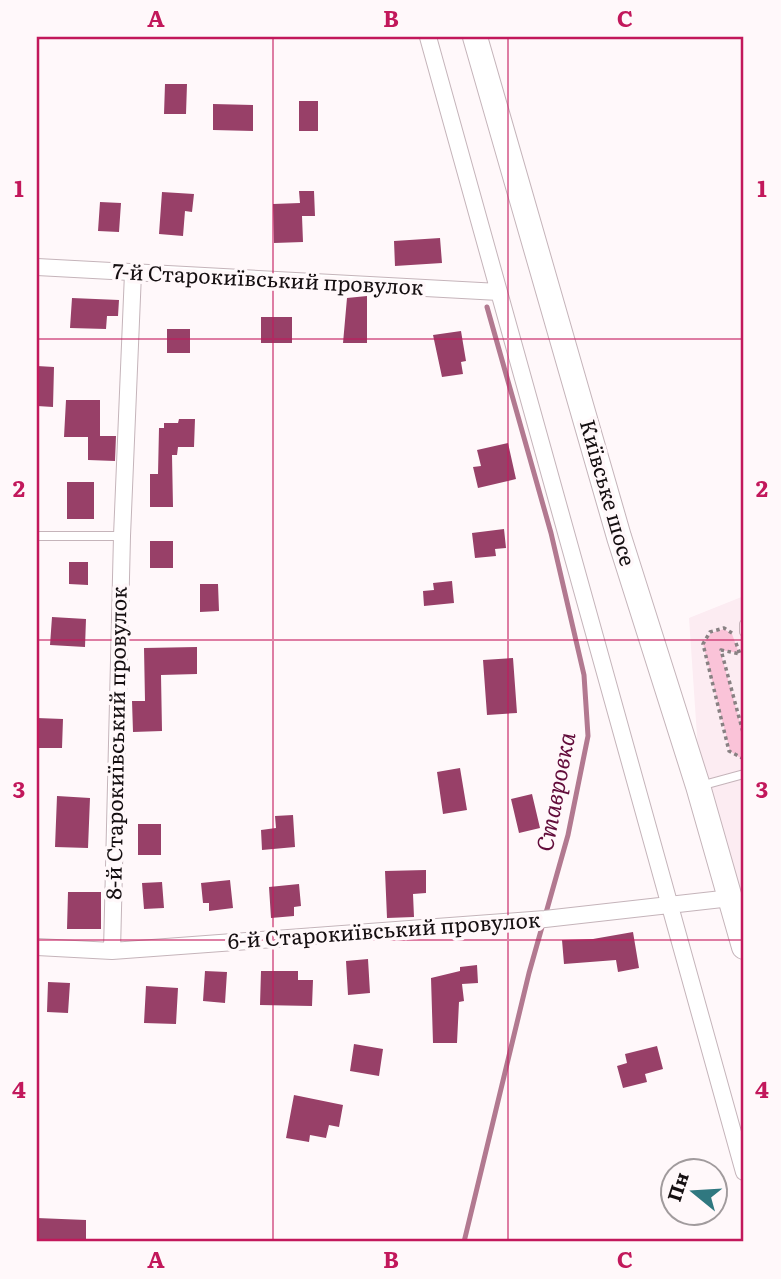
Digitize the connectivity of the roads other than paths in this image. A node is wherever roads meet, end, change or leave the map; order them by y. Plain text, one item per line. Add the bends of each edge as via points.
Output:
1 (428, 37) edge
2 (475, 37) edge
3 (37, 267) edge
4 (133, 273) junction
5 (499, 292) junction
6 (37, 536) edge
7 (122, 536) junction
8 (744, 624) edge
9 (744, 632) edge
10 (744, 774) edge
11 (698, 786) junction
12 (731, 890) junction
13 (672, 906) junction
14 (741, 921) edge
15 (37, 947) edge
16 (744, 947) edge
17 (112, 951) junction
18 (744, 1172) edge

1 - 5 street
2 - 11 main road, Київське шосе via 619,537
3 - 4 street, 7-й Старокиївський провулок
4 - 5 street, 7-й Старокиївський провулок
4 - 7 street, 8-й Старокиївський провулок
5 - 13 street
6 - 7 lane
7 - 17 street, 8-й Старокиївський провулок
8 - 9 lane
10 - 11 lane
11 - 12 main road, Київське шосе
12 - 13 street, 6-й Старокиївський провулок
12 - 14 main road, Київське шосе
13 - 17 street, 6-й Старокиївський провулок
13 - 18 street
14 - 16 main road, Київське шосе
15 - 17 street, 6-й Старокиївський провулок

